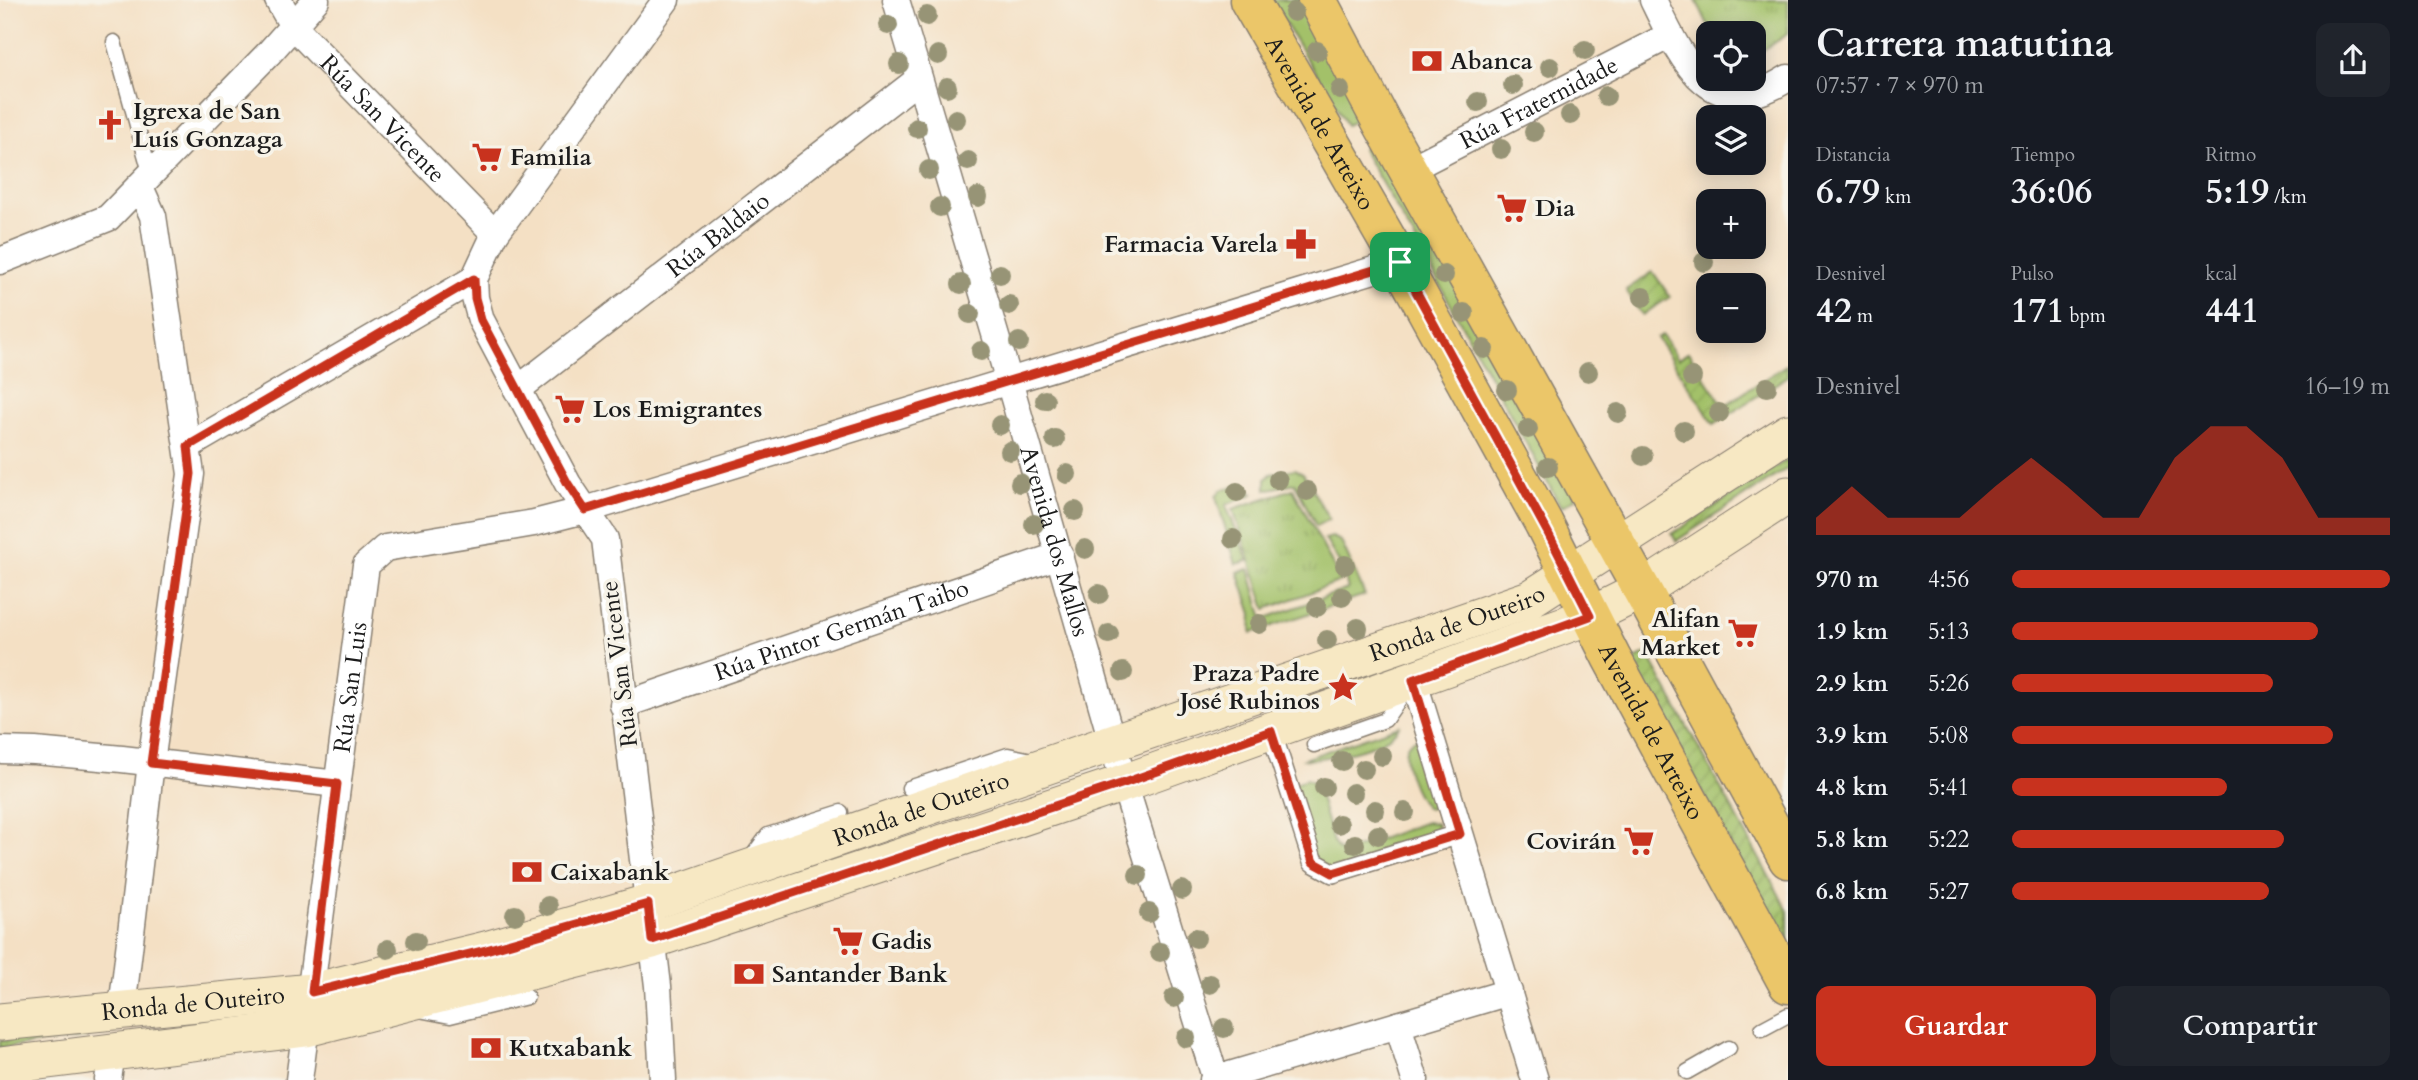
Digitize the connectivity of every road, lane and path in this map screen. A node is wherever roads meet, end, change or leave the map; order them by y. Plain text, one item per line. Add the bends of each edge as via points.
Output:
1 (278, 0) edge
2 (316, 0) edge
3 (666, 0) edge
4 (897, 0) edge
5 (1249, 0) edge
6 (1317, 0) edge
7 (1653, 0) edge
8 (293, 26) junction
9 (1670, 35) junction
10 (114, 42) dead end
11 (1788, 78) edge
12 (919, 79) junction
13 (1408, 170) junction
14 (145, 181) junction
15 (495, 234) junction
16 (0, 261) edge
17 (1400, 262) junction
18 (474, 279) junction
19 (1009, 381) junction
20 (517, 390) junction
21 (1788, 433) edge
22 (188, 446) junction
23 (1788, 495) edge
24 (585, 510) junction
25 (1615, 543) junction
26 (1060, 555) junction
27 (1569, 574) junction
28 (1642, 590) junction
29 (1590, 616) junction
30 (1413, 680) junction
31 (623, 705) junction
32 (1271, 731) junction
33 (1114, 741) junction
34 (1314, 745) dead end
35 (0, 750) edge
36 (151, 763) junction
37 (1050, 764) junction
38 (1124, 783) junction
39 (337, 784) junction
40 (909, 788) dead end
41 (841, 811) dead end
42 (1460, 834) junction
43 (1788, 859) edge
44 (740, 872) junction
45 (648, 904) junction
46 (652, 940) junction
47 (1788, 984) edge
48 (312, 992) junction
49 (1509, 992) junction
50 (527, 997) dead end
51 (394, 1005) junction
52 (122, 1009) junction
53 (1788, 1015) edge
54 (0, 1021) edge
55 (1398, 1025) junction
56 (306, 1028) junction
57 (1762, 1029) dead end
58 (1729, 1048) dead end
59 (0, 1066) edge
60 (110, 1066) edge
61 (1687, 1072) dead end
62 (299, 1080) edge
63 (663, 1080) edge
64 (1215, 1080) edge
65 (1415, 1080) edge
66 (1535, 1080) edge

1 - 8 street, Rúa San Vicente
2 - 8 street
3 - 15 street
4 - 12 street, Avenida dos Mallos
5 - 17 main road, Avenida de Arteixo
6 - 13 main road
7 - 9 street
8 - 14 street
8 - 15 street, Rúa San Vicente
9 - 11 street via 1696,76 1727,93 1746,96
9 - 13 street, Rúa Fraternidade
10 - 14 lane
12 - 19 street, Avenida dos Mallos
12 - 20 street, Rúa Baldaio
13 - 25 main road
14 - 16 street via 108,218
14 - 22 street
15 - 18 street
17 - 19 street, Rúa San Luis
17 - 27 main road, Avenida de Arteixo
18 - 20 street, Rúa San Vicente via 481,320
18 - 22 street
19 - 24 street, Rúa San Luis
19 - 26 street, Avenida dos Mallos
20 - 24 street, Rúa San Vicente
21 - 25 main road, Ronda de Outeiro
22 - 36 street via 191,474
23 - 28 main road, Ronda de Outeiro
24 - 31 street, Rúa San Vicente via 605,540
24 - 39 street, Rúa San Luis via 385,548 366,565
25 - 27 main road, Ronda de Outeiro
25 - 28 main road
26 - 31 street, Rúa Pintor Germán Taibo
26 - 33 street, Avenida dos Mallos
27 - 29 main road, Avenida de Arteixo
27 - 33 main road, Ronda de Outeiro via 1530,599
28 - 29 main road, Ronda de Outeiro
28 - 43 main road
29 - 30 main road, Ronda de Outeiro
29 - 47 main road, Avenida de Arteixo
30 - 32 main road, Ronda de Outeiro
30 - 34 lane via 1385,720
30 - 42 street
31 - 45 street, Rúa San Vicente
32 - 38 main road, Ronda de Outeiro
32 - 42 street via 1313,862 1333,873
33 - 37 main road, Ronda de Outeiro
33 - 38 street, Avenida dos Mallos
35 - 36 street
36 - 39 street
36 - 52 street
37 - 40 lane via 1008,755
37 - 44 main road, Ronda de Outeiro
38 - 46 main road, Ronda de Outeiro
38 - 64 street, Avenida dos Mallos
39 - 48 street, Rúa San Luis
41 - 44 lane via 768,835
42 - 49 street
44 - 45 main road, Ronda de Outeiro
45 - 46 street, Rúa San Vicente
45 - 48 main road, Ronda de Outeiro
46 - 51 main road, Ronda de Outeiro
46 - 63 street, Rúa San Vicente
48 - 52 main road, Ronda de Outeiro
48 - 56 street, Rúa San Luis
49 - 55 street
49 - 66 street
50 - 51 lane via 450,1016
51 - 56 main road, Ronda de Outeiro
52 - 54 main road, Ronda de Outeiro
53 - 57 lane
55 - 64 street
55 - 65 street
56 - 60 main road, Ronda de Outeiro
56 - 62 street, Rúa San Luis
58 - 61 lane
59 - 60 main road, Ronda de Outeiro

